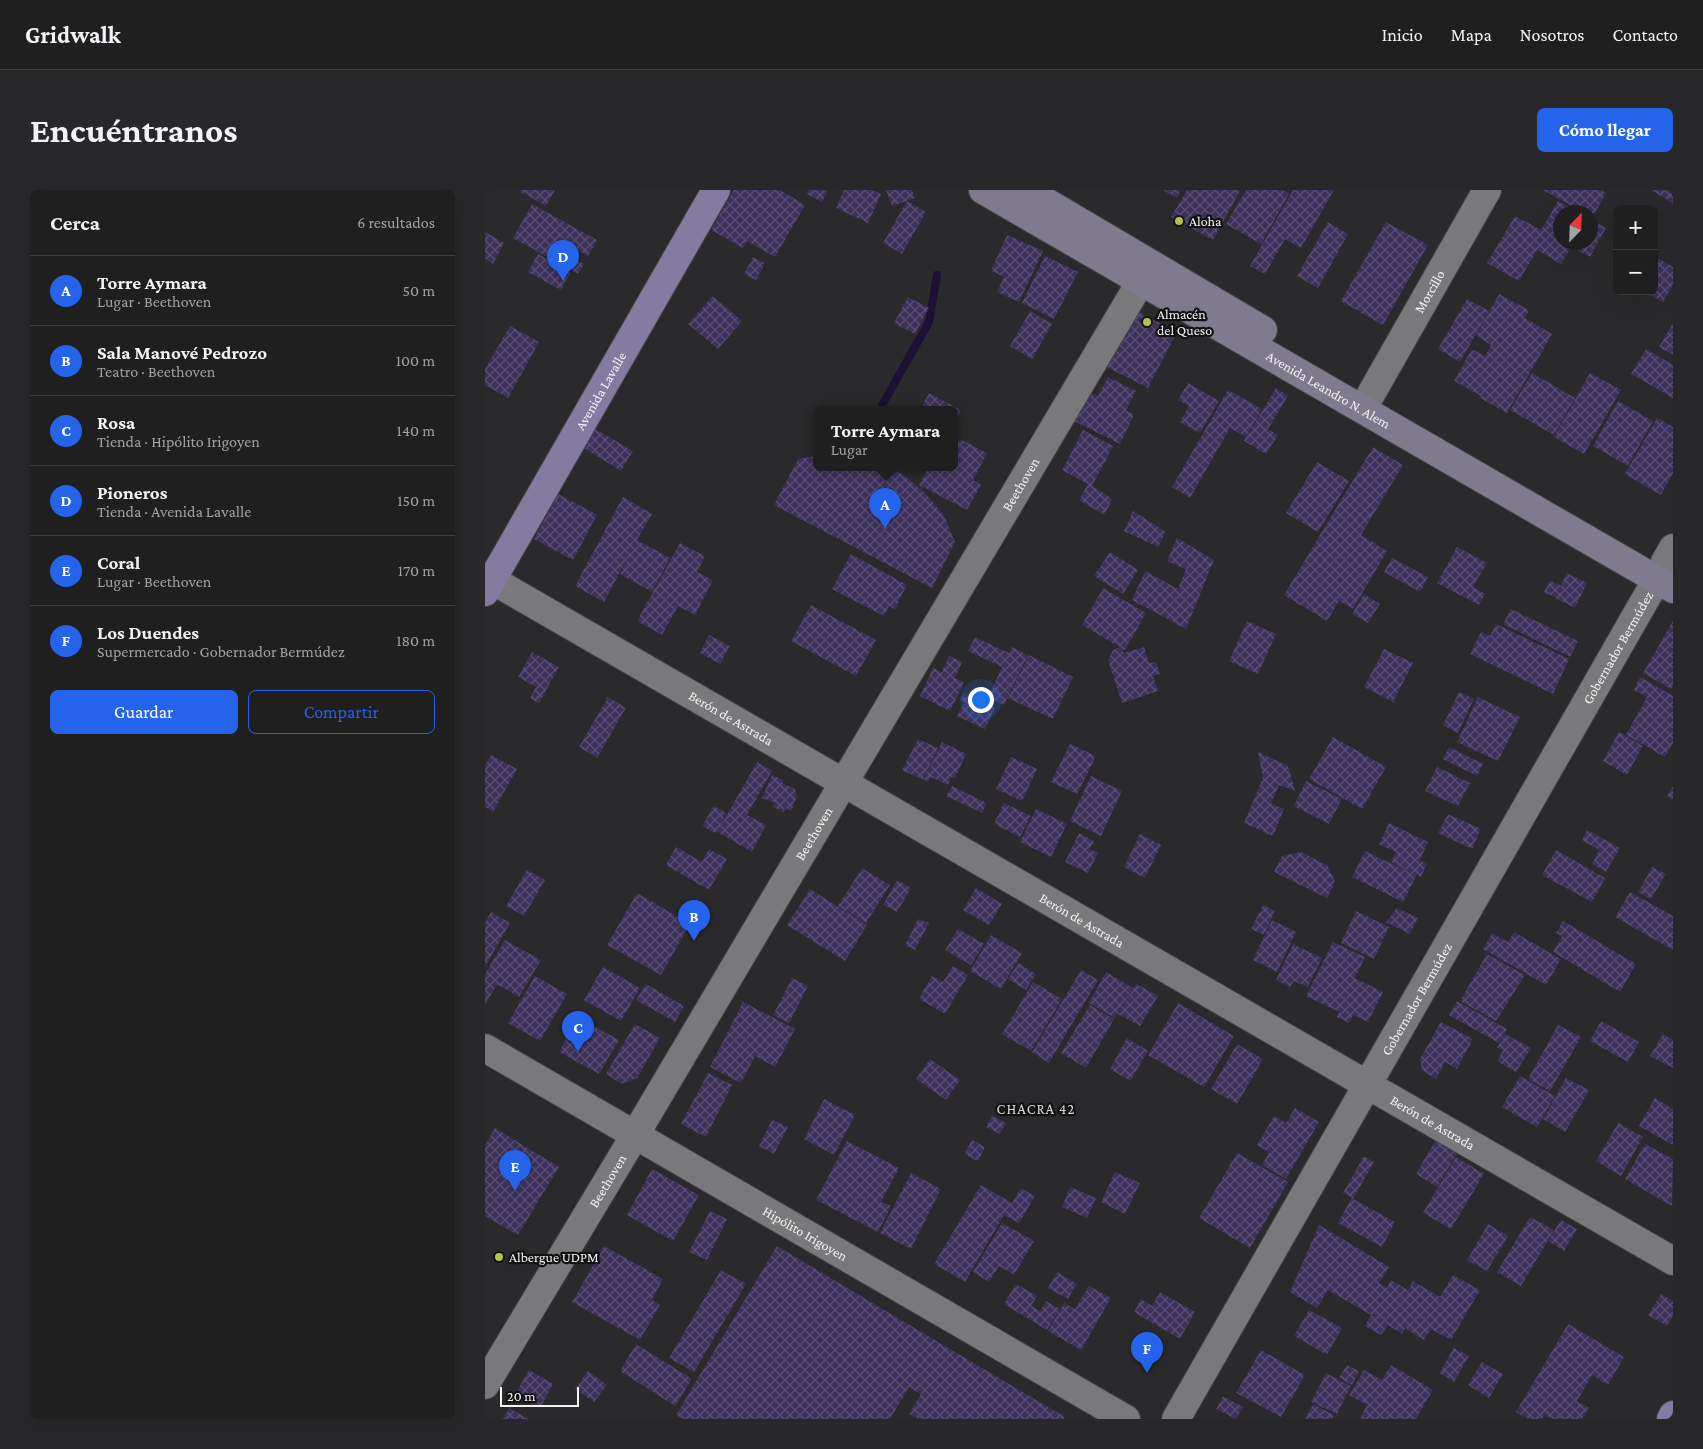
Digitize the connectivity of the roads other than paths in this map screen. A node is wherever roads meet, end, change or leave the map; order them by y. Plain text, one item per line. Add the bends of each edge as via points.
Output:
1 (716, 190) edge
2 (983, 190) edge
3 (1026, 190) edge
4 (1487, 190) edge
5 (1141, 281) junction
6 (1371, 394) junction
7 (1668, 569) edge
8 (489, 586) edge
9 (844, 783) junction
10 (485, 1048) edge
11 (1367, 1085) junction
12 (635, 1135) junction
13 (1673, 1262) edge
14 (485, 1385) edge
15 (1673, 1416) edge
16 (1126, 1419) edge
17 (1176, 1419) edge
18 (1671, 1419) edge

1 - 8 main road, Avenida Lavalle
2 - 5 main road, Avenida Leandro N. Alem
3 - 6 main road, Avenida Leandro N. Alem
4 - 6 street, Morcillo
5 - 7 main road, Avenida Leandro N. Alem
5 - 9 street, Beethoven
6 - 7 main road, Avenida Leandro N. Alem
7 - 11 street, Gobernador Bermúdez
8 - 9 street, Berón de Astrada
9 - 11 street, Berón de Astrada
9 - 12 street, Beethoven
10 - 12 street, Hipólito Irigoyen
11 - 13 street, Berón de Astrada
11 - 17 street, Gobernador Bermúdez
12 - 14 street, Beethoven
12 - 16 street, Hipólito Irigoyen
15 - 18 main road

